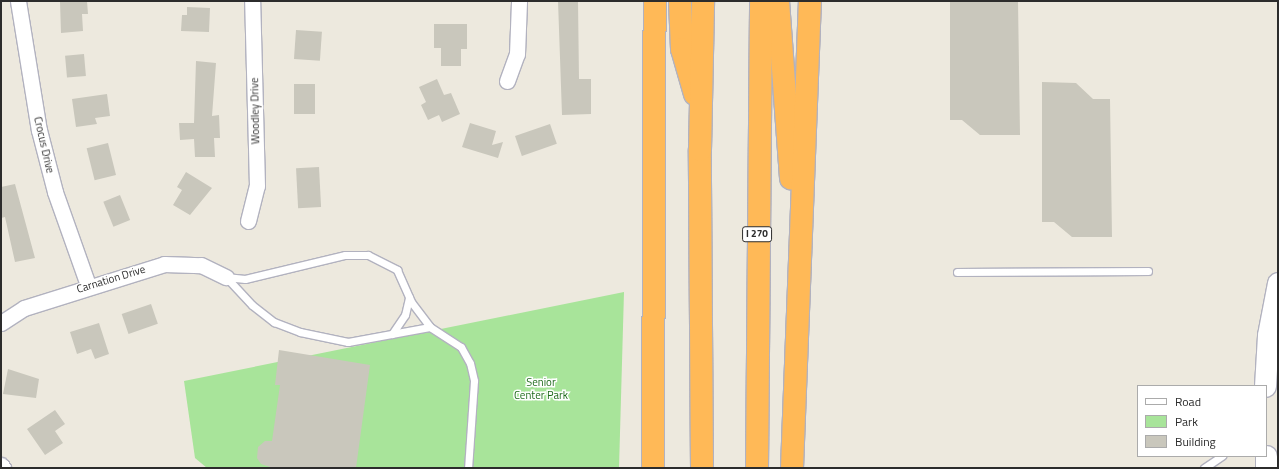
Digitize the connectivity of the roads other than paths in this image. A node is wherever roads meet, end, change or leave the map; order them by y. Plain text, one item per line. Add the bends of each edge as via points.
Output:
1 (18, 1) edge
2 (252, 1) edge
3 (519, 1) edge
4 (655, 1) edge
5 (680, 1) edge
6 (704, 1) edge
7 (761, 1) edge
8 (778, 1) edge
9 (810, 1) edge
10 (507, 81) dead end
11 (701, 114) junction
12 (248, 221) dead end
13 (1148, 271) dead end
14 (957, 272) dead end
15 (226, 277) junction
16 (1278, 283) edge
17 (88, 285) junction
18 (409, 295) junction
19 (798, 310) junction
20 (1, 323) edge
21 (430, 327) junction
22 (390, 335) junction
23 (1265, 385) edge
24 (1220, 457) edge
25 (1266, 457) edge
26 (1, 465) edge
27 (3, 468) edge
28 (468, 468) edge
29 (653, 468) edge
30 (702, 468) edge
31 (757, 468) edge
32 (792, 468) edge
33 (1204, 468) edge
34 (1266, 468) edge

1 - 17 street, Crocus Drive via 39,130 55,192
2 - 12 street, Woodley Drive via 257,186
3 - 10 street via 517,54
4 - 29 highway
5 - 11 highway via 682,49
6 - 11 highway
7 - 31 highway, I 270
8 - 19 highway
9 - 19 highway
11 - 30 highway
13 - 14 lane
15 - 17 street, Carnation Drive via 200,265 164,264
15 - 18 lane via 245,280 345,255 368,255 397,270
15 - 22 lane via 252,305 274,322 300,332 348,342
16 - 23 street via 1268,335
17 - 20 street, Carnation Drive via 24,308
18 - 21 lane
18 - 22 lane via 405,315
19 - 32 highway
21 - 22 lane
21 - 28 lane via 461,347 470,363 474,381
24 - 33 lane
25 - 34 street
26 - 27 street

